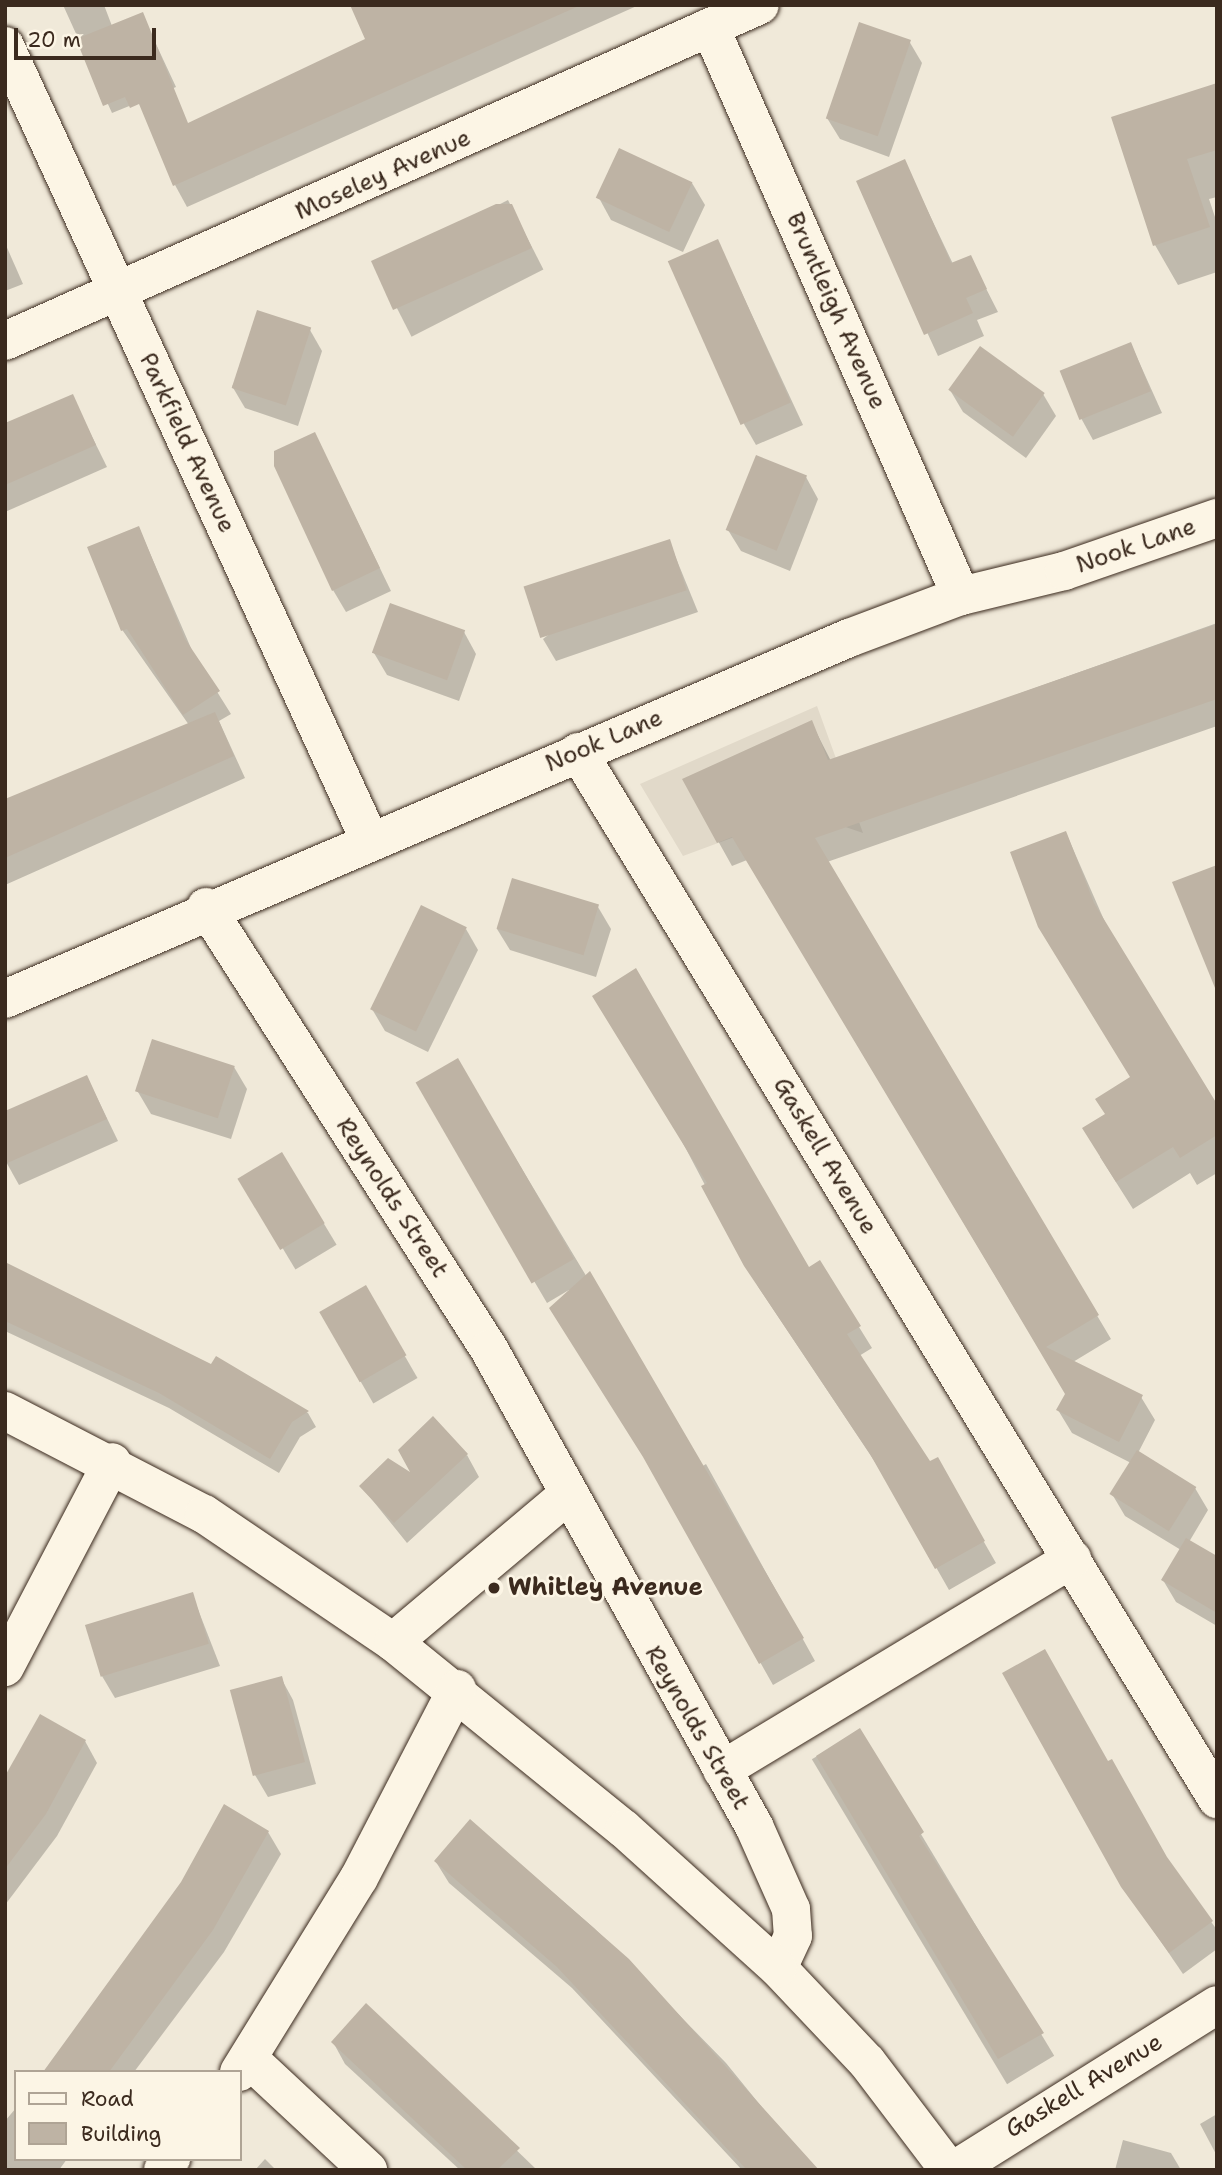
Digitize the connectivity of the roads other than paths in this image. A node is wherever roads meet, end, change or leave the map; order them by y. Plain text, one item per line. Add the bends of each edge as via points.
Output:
1 (760, 5) edge
2 (710, 27) junction
3 (5, 46) edge
4 (119, 295) junction
5 (5, 341) edge
6 (1217, 519) edge
7 (961, 596) junction
8 (578, 752) junction
9 (369, 839) junction
10 (206, 908) junction
11 (5, 999) edge
12 (5, 1411) edge
13 (112, 1462) junction
14 (569, 1494) junction
15 (1072, 1559) junction
16 (393, 1642) junction
17 (5, 1667) edge
18 (457, 1689) junction
19 (722, 1770) junction
20 (1217, 1799) edge
21 (778, 1968) junction
22 (1217, 2005) edge
23 (244, 2066) edge
24 (368, 2170) edge
25 (952, 2170) edge

1 - 2 street, Moseley Avenue
2 - 4 street, Moseley Avenue
2 - 7 street, Bruntleigh Avenue
3 - 4 street, Parkfield Avenue
4 - 5 street, Moseley Avenue
4 - 9 street, Parkfield Avenue
6 - 7 street, Nook Lane via 1064,571
7 - 8 street, Nook Lane
8 - 9 street, Nook Lane
8 - 15 street, Gaskell Avenue
9 - 10 street, Nook Lane
10 - 11 street, Nook Lane
10 - 14 street, Reynolds Street via 489,1349
12 - 13 street
13 - 16 street via 215,1521
13 - 17 street
14 - 16 street
14 - 19 street, Reynolds Street
15 - 19 street
15 - 20 street, Gaskell Avenue
16 - 18 street
18 - 21 street
18 - 23 street via 359,1878
19 - 21 street, Reynolds Street via 791,1909 793,1936
21 - 25 street via 867,2062
22 - 25 street, Gaskell Avenue
23 - 24 street

